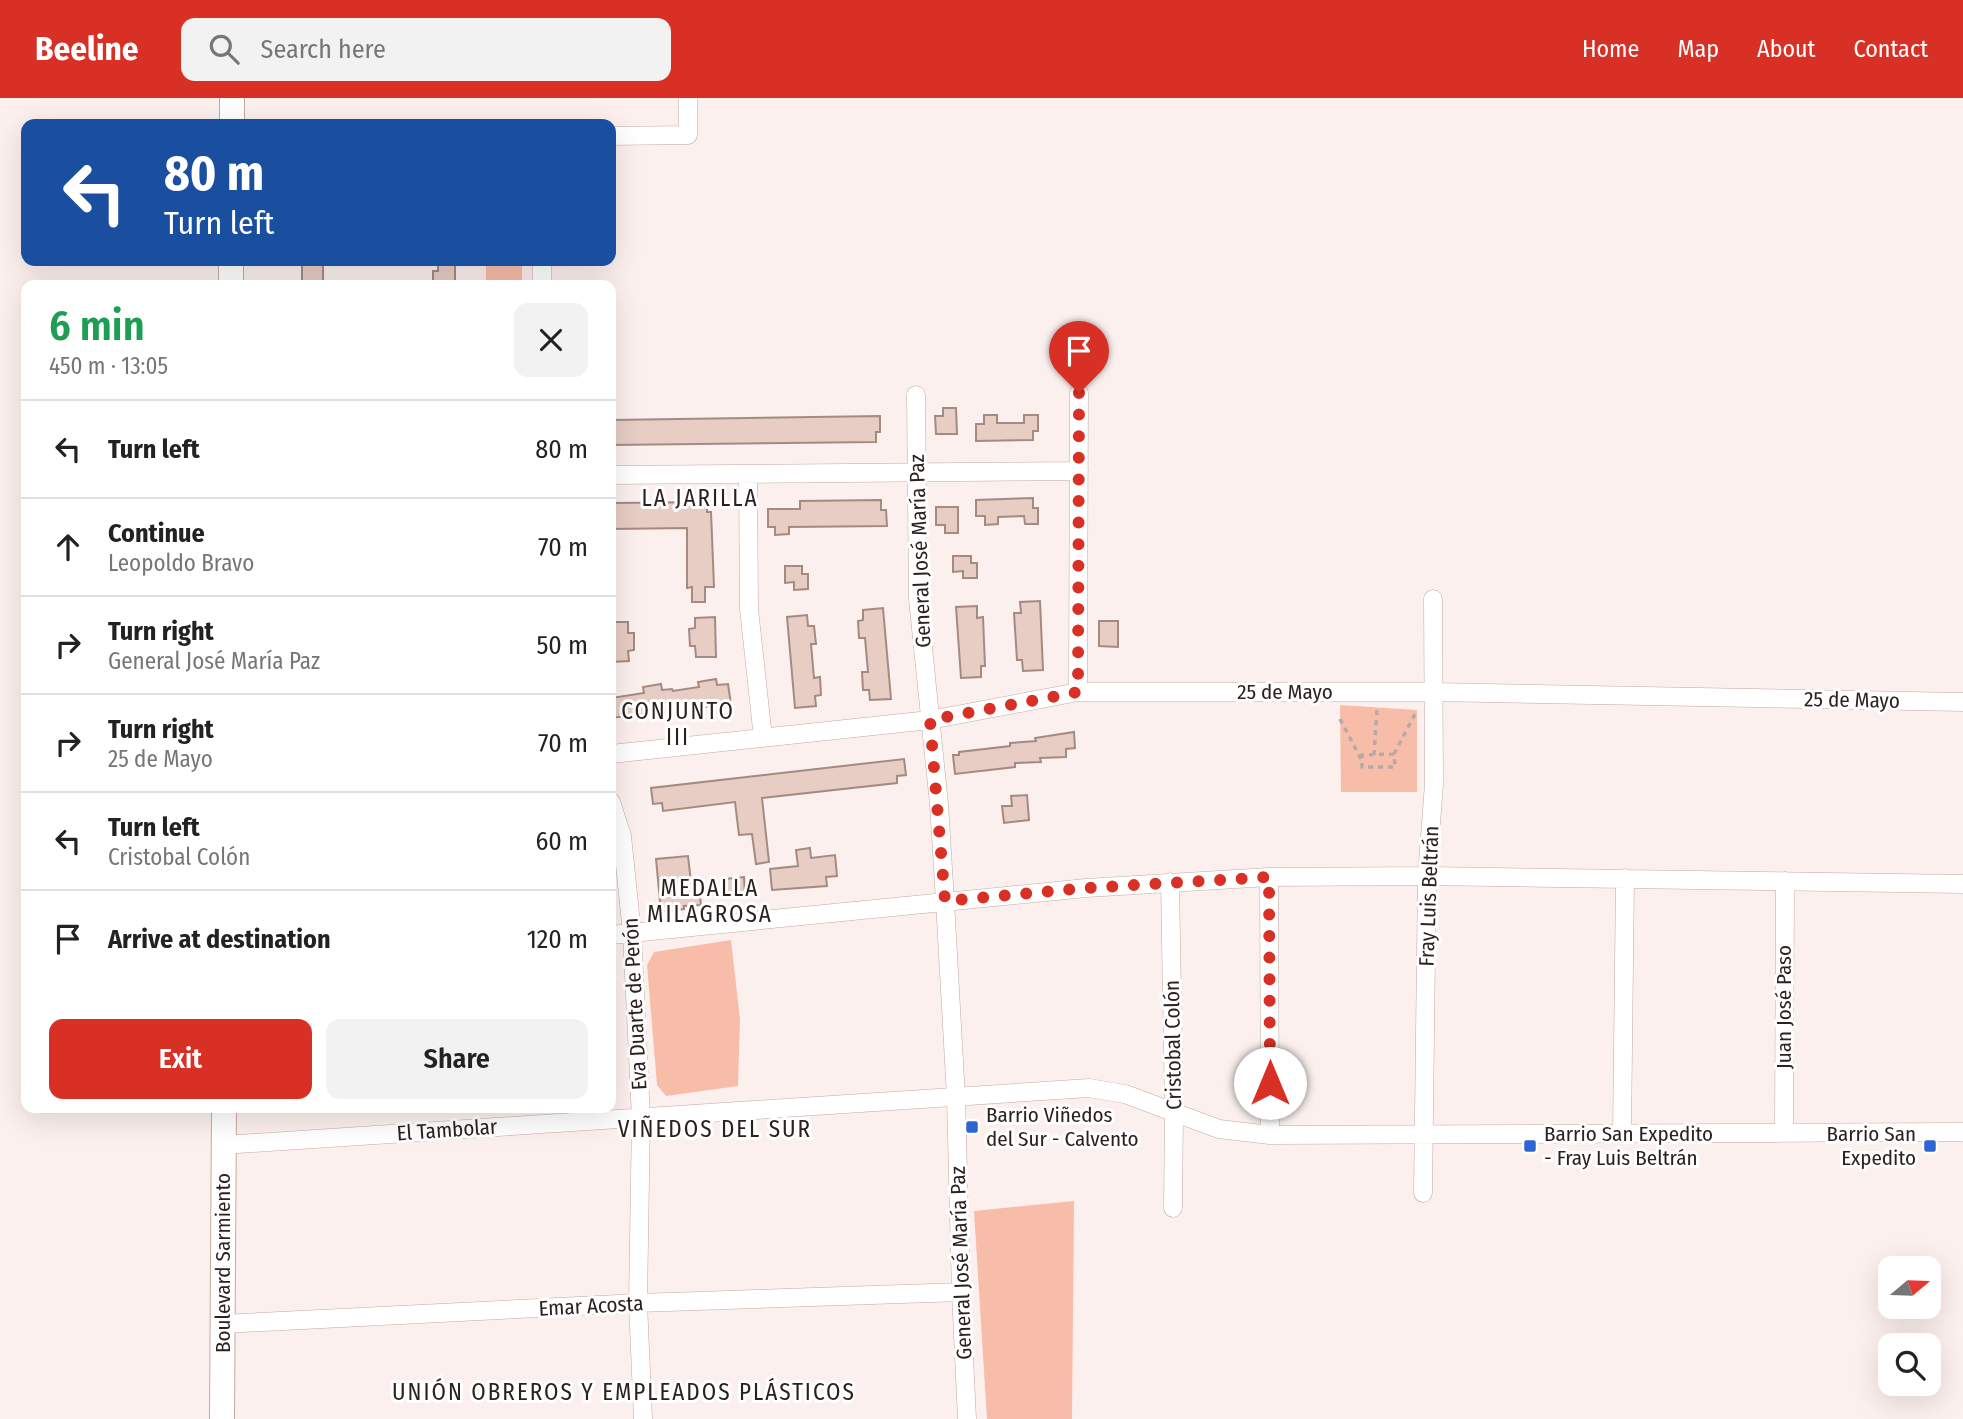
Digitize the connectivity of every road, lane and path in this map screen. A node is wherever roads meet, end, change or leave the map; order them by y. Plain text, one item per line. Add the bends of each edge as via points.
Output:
1 (232, 98) edge
2 (688, 98) edge
3 (232, 119) edge
4 (616, 136) edge
5 (1079, 393) dead end
6 (916, 395) dead end
7 (1079, 471) junction
8 (917, 472) junction
9 (748, 474) junction
10 (616, 475) edge
11 (1433, 599) dead end
12 (1078, 692) junction
13 (1434, 692) junction
14 (1963, 702) edge
15 (1377, 709) dead end
16 (1417, 710) dead end
17 (1340, 719) dead end
18 (930, 720) junction
19 (763, 738) junction
20 (616, 753) edge
21 (1394, 754) junction
22 (1374, 755) junction
23 (1362, 761) junction
24 (616, 817) edge
25 (1427, 876) junction
26 (1269, 877) junction
27 (1625, 878) junction
28 (1785, 881) junction
29 (1170, 882) junction
30 (1963, 884) edge
31 (945, 901) junction
32 (632, 933) junction
33 (616, 935) edge
34 (956, 1097) junction
35 (1174, 1112) junction
36 (223, 1113) edge
37 (640, 1118) junction
38 (1963, 1132) edge
39 (1784, 1133) junction
40 (1622, 1134) junction
41 (1270, 1135) junction
42 (1425, 1135) junction
43 (223, 1145) junction
44 (1423, 1193) dead end
45 (1173, 1208) dead end
46 (961, 1292) junction
47 (638, 1303) junction
48 (222, 1324) junction
49 (222, 1419) edge
50 (643, 1419) edge
51 (967, 1419) edge

1 - 3 street
2 - 4 street via 688,135
5 - 7 street
6 - 8 street, General José María Paz
7 - 8 street
7 - 12 street
8 - 9 street
8 - 18 street, General José María Paz via 918,599
9 - 10 street
9 - 19 street via 749,609
11 - 13 street, Fray Luis Beltrán
12 - 13 street, 25 de Mayo
12 - 18 street, 25 de Mayo
13 - 14 street, 25 de Mayo
13 - 25 street, Fray Luis Beltrán
15 - 22 path
16 - 21 path
17 - 23 path
18 - 19 street, 25 de Mayo
18 - 31 street, General José María Paz
19 - 20 street, 25 de Mayo
21 - 22 path
21 - 23 path via 1395,767 1362,767
22 - 23 path via 1362,755
24 - 32 street, Eva Duarte de Perón
25 - 26 street
25 - 27 street
25 - 42 street, Fray Luis Beltrán
26 - 29 street
26 - 41 street
27 - 28 street
27 - 40 street
28 - 30 street
28 - 39 street, Juan José Paso
29 - 31 street
29 - 35 street, Cristobal Colón
31 - 32 street
31 - 34 street, General José María Paz
32 - 33 street
32 - 37 street, Eva Duarte de Perón
34 - 35 street, El Tambolar via 1089,1088 1125,1094
34 - 37 street, El Tambolar
34 - 46 street, General José María Paz
35 - 41 street, El Tambolar via 1219,1129
35 - 45 street, Cristobal Colón
36 - 43 street, Boulevard Sarmiento
37 - 43 street, El Tambolar
37 - 47 street, Eva Duarte de Perón
38 - 39 street, El Tambolar
39 - 40 street, El Tambolar
40 - 42 street, El Tambolar
41 - 42 street, El Tambolar
42 - 44 street, Fray Luis Beltrán
43 - 48 street, Boulevard Sarmiento
46 - 47 street, Emar Acosta
46 - 51 street, General José María Paz
47 - 48 street, Emar Acosta
47 - 50 street, Eva Duarte de Perón
48 - 49 street, Boulevard Sarmiento

